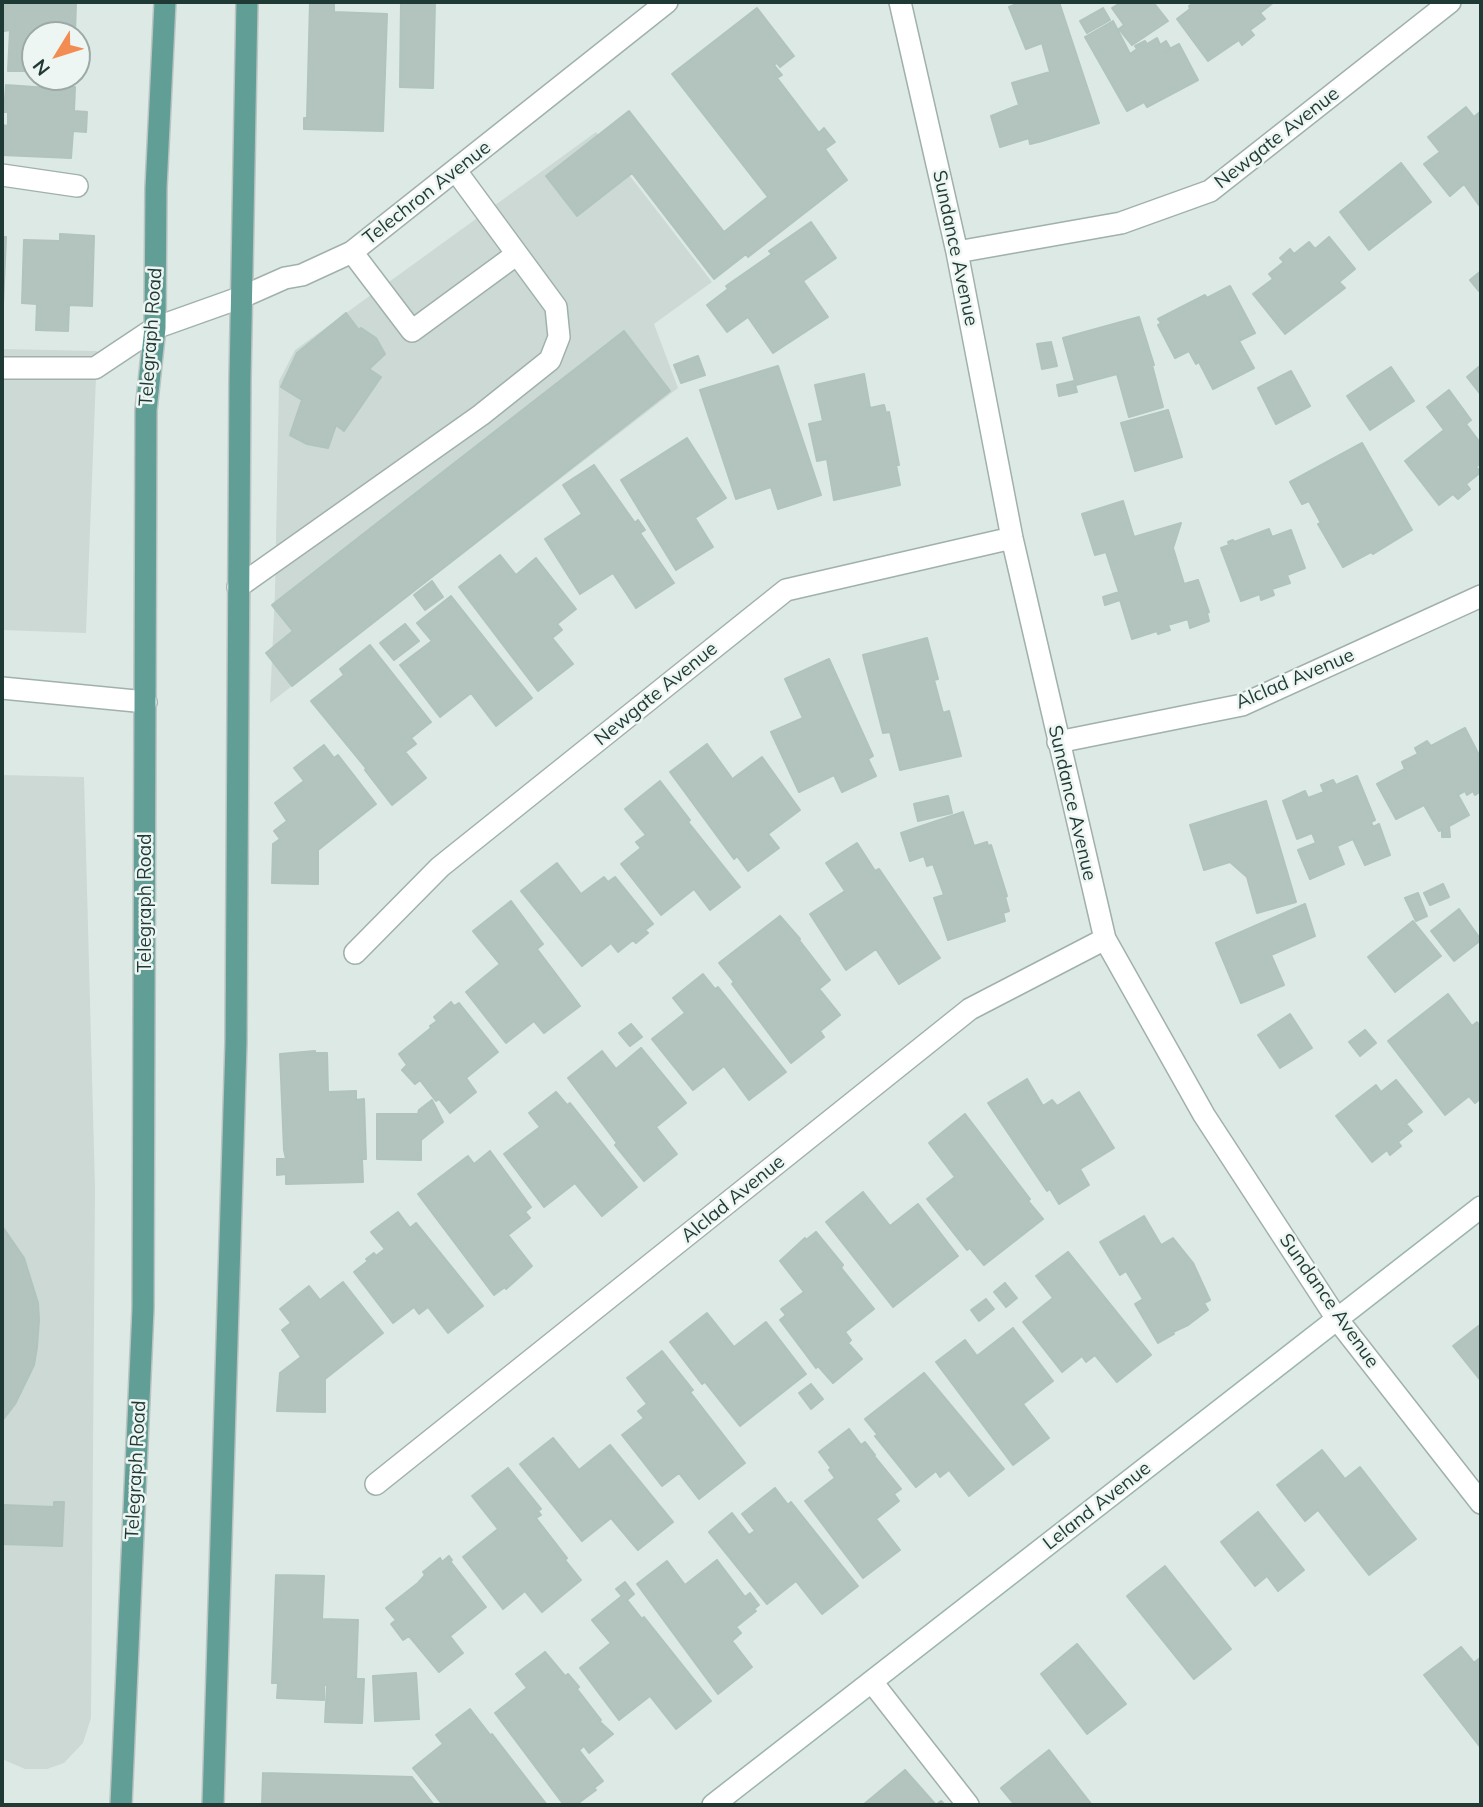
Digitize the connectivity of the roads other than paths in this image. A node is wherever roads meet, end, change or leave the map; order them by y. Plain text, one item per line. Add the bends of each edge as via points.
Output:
1 (165, 2) edge
2 (247, 2) edge
3 (667, 2) edge
4 (900, 2) edge
5 (1450, 2) edge
6 (456, 171) junction
7 (2, 175) edge
8 (77, 186) dead end
9 (957, 251) junction
10 (352, 252) junction
11 (517, 254) junction
12 (242, 297) junction
13 (155, 328) junction
14 (2, 368) edge
15 (1012, 538) junction
16 (238, 587) junction
17 (1481, 596) edge
18 (2, 688) edge
19 (146, 702) junction
20 (1058, 742) junction
21 (1105, 939) junction
22 (355, 953) dead end
23 (1481, 1207) edge
24 (1337, 1319) junction
25 (376, 1484) dead end
26 (1481, 1503) edge
27 (872, 1682) junction
28 (121, 1805) edge
29 (213, 1805) edge
30 (713, 1805) edge
31 (968, 1805) edge

1 - 13 main road, Telegraph Road
2 - 12 main road
3 - 6 street, Telechron Avenue
4 - 9 street, Sundance Avenue
5 - 9 street, Newgate Avenue via 1210,191 1121,223
6 - 10 street, Telechron Avenue
6 - 11 street
7 - 8 street
9 - 15 street, Sundance Avenue
10 - 11 street via 412,331
10 - 12 street, Telechron Avenue
11 - 16 street via 556,307 559,337 550,360 481,415
12 - 13 street, Telechron Avenue
12 - 16 main road
13 - 14 street, Telechron Avenue via 95,368
13 - 19 main road, Telegraph Road via 146,410
15 - 20 street, Sundance Avenue
15 - 22 street, Newgate Avenue via 786,590 440,867
16 - 29 main road via 236,1043
17 - 20 street, Alclad Avenue via 1242,705
18 - 19 street
19 - 28 main road, Telegraph Road via 143,1309
20 - 21 street, Sundance Avenue
21 - 24 street, Sundance Avenue via 1204,1115
21 - 25 street, Alclad Avenue via 970,1009
23 - 24 street, Leland Avenue
24 - 26 street, Sundance Avenue
24 - 27 street, Leland Avenue
27 - 30 street, Leland Avenue
27 - 31 street

